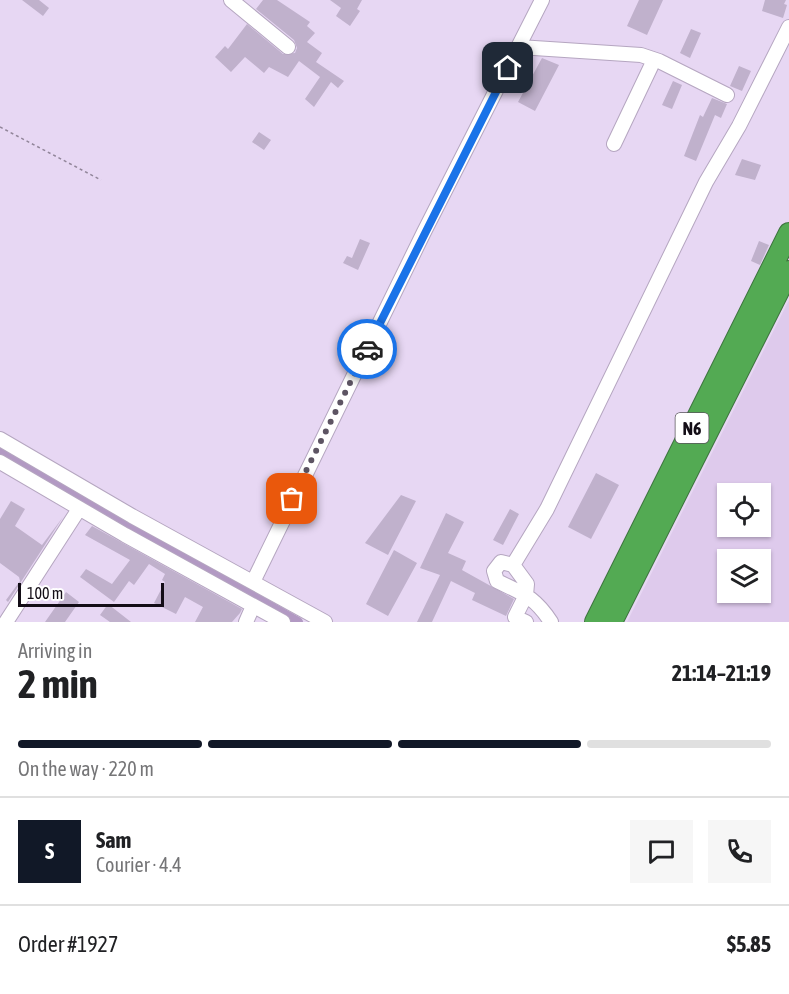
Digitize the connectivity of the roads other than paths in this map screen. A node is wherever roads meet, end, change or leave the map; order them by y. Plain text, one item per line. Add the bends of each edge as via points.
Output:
1 (231, 0) edge
2 (542, 0) edge
3 (789, 27) edge
4 (288, 47) dead end
5 (519, 47) junction
6 (654, 60) junction
7 (727, 95) dead end
8 (614, 144) dead end
9 (789, 233) edge
10 (789, 271) edge
11 (0, 439) edge
12 (0, 462) edge
13 (79, 509) junction
14 (513, 565) junction
15 (253, 582) junction
16 (526, 595) junction
17 (253, 606) junction
18 (6, 622) edge
19 (246, 622) edge
20 (283, 622) edge
21 (325, 622) edge
22 (526, 622) edge
23 (551, 622) edge
24 (595, 622) edge
25 (612, 622) edge

1 - 4 street
2 - 5 street
3 - 14 street via 706,182 547,509
5 - 6 street via 641,55
5 - 15 street
6 - 7 street
6 - 8 street
9 - 24 highway, N6
10 - 25 highway, N6
11 - 15 street
12 - 13 street
13 - 17 street
13 - 18 street
14 - 16 street via 527,584
14 - 16 street via 501,562 494,576 496,581
15 - 21 street
16 - 22 street via 515,616
16 - 23 street via 538,602
17 - 19 street
17 - 20 street

